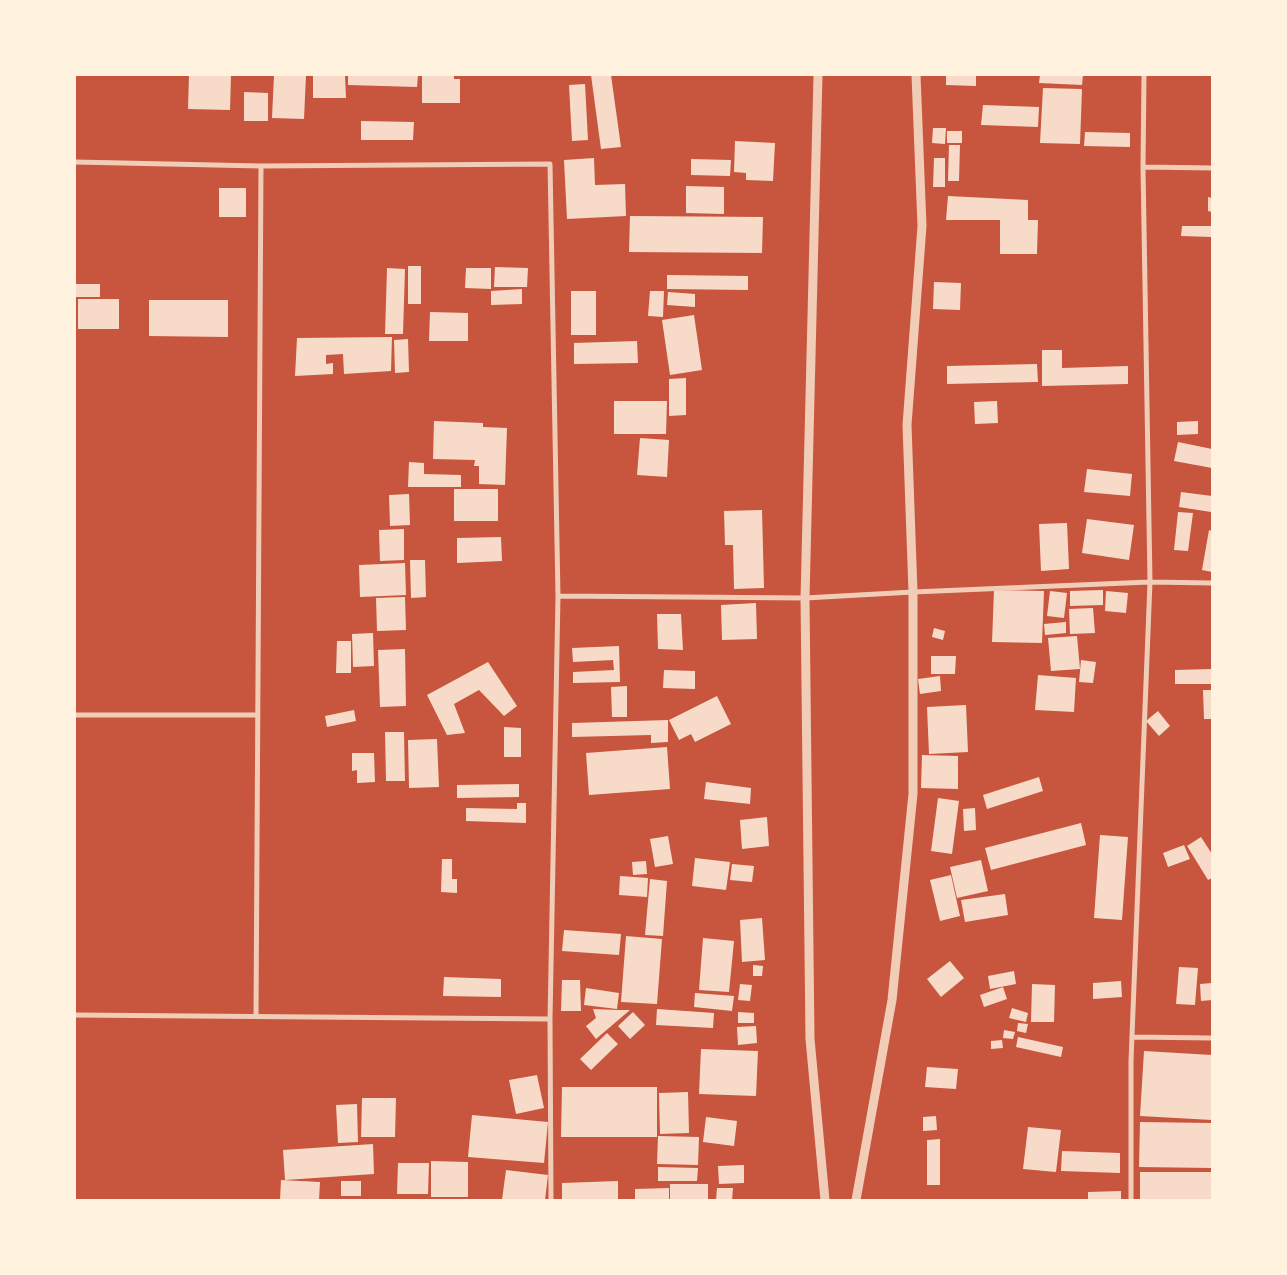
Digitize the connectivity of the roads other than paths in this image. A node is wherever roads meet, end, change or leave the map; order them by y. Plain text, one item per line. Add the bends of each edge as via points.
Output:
1 (818, 75) edge
2 (916, 75) edge
3 (1144, 75) edge
4 (75, 162) edge
5 (261, 166) junction
6 (1143, 167) junction
7 (1212, 168) edge
8 (1150, 582) junction
9 (1212, 583) edge
10 (913, 592) junction
11 (558, 596) junction
12 (804, 598) junction
13 (75, 715) edge
14 (257, 715) junction
15 (75, 1015) edge
16 (256, 1015) junction
17 (550, 1018) junction
18 (1132, 1037) junction
19 (1212, 1038) edge
20 (551, 1200) edge
21 (825, 1200) edge
22 (856, 1200) edge
23 (1132, 1200) edge

1 - 12 street
2 - 10 street via 922,226 907,425
3 - 6 street
4 - 5 street
5 - 11 street via 550,164
5 - 14 street
6 - 7 street
6 - 8 street
8 - 9 street
8 - 10 street
8 - 18 street
10 - 12 street
10 - 22 street via 913,794 892,1000
11 - 12 street
11 - 17 street
12 - 21 street via 810,1039
13 - 14 street
14 - 16 street
15 - 16 street
16 - 17 street
17 - 20 street
18 - 19 street
18 - 23 street

